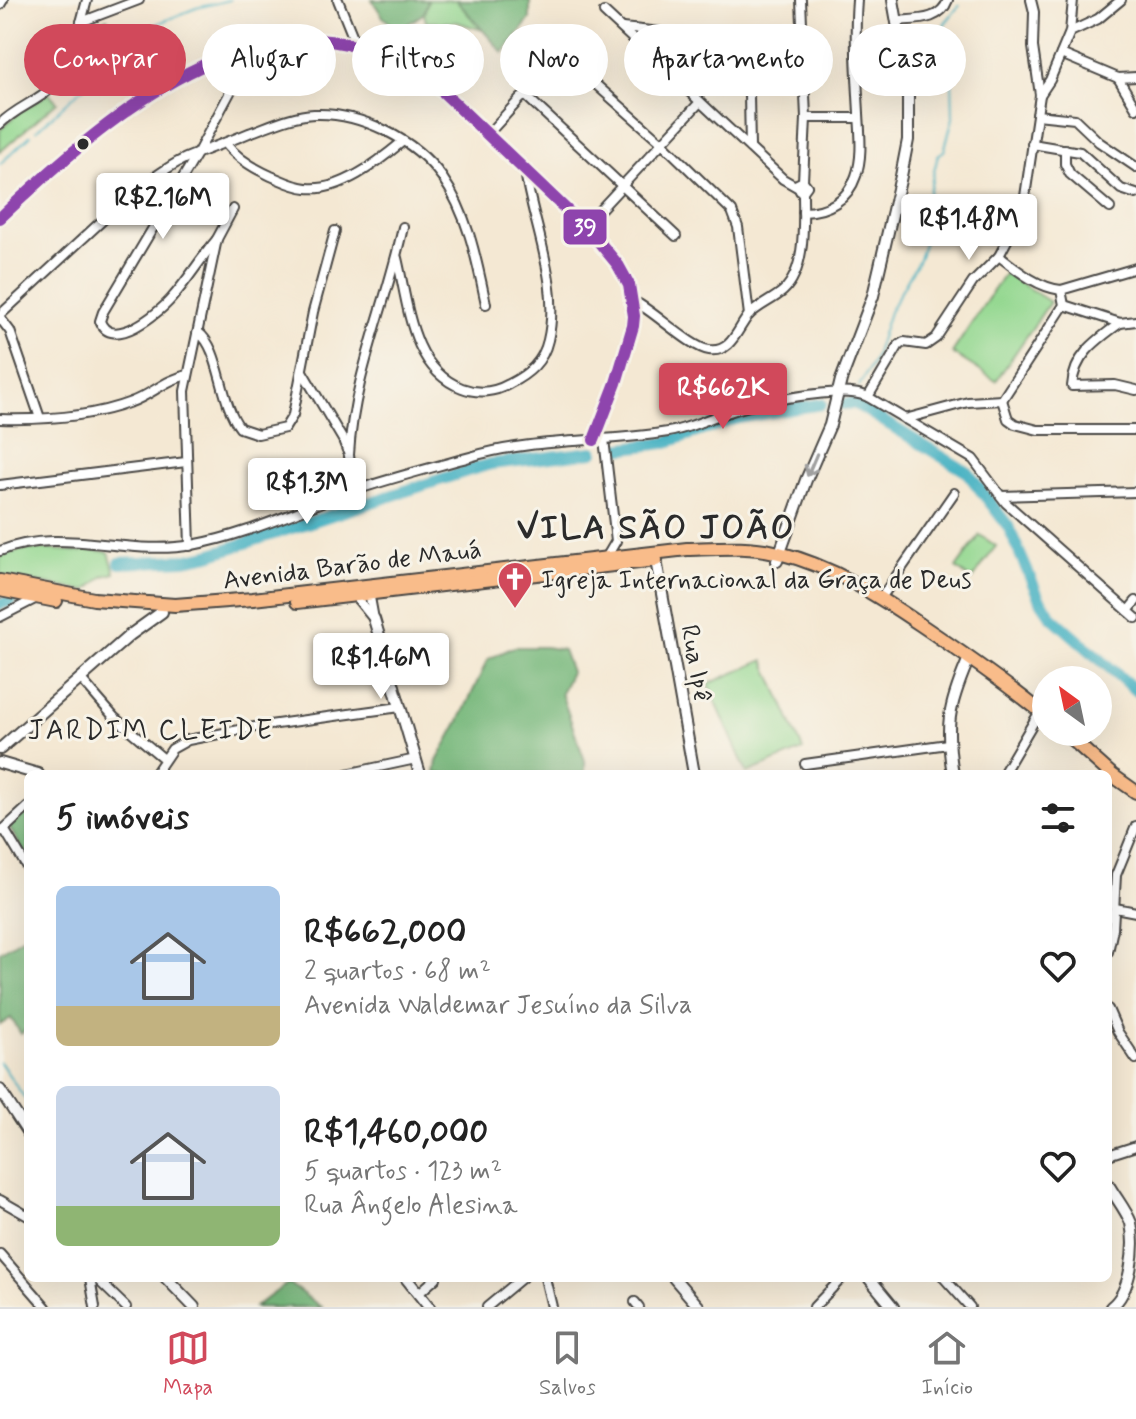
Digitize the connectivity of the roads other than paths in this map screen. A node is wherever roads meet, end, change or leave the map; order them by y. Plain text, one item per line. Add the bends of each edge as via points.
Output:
1 (87, 0) edge
2 (338, 0) edge
3 (801, 0) edge
4 (857, 0) edge
5 (893, 0) edge
6 (948, 0) edge
7 (1031, 0) edge
8 (1073, 0) edge
9 (1121, 0) edge
10 (135, 1) edge
11 (604, 12) dead end
12 (896, 21) junction
13 (81, 22) junction
14 (803, 24) edge
15 (622, 27) joint
16 (1070, 32) junction
17 (352, 35) edge
18 (1061, 54) junction
19 (202, 68) edge
20 (1136, 77) edge
21 (1118, 78) junction
22 (608, 95) edge
23 (1040, 95) junction
24 (228, 96) edge
25 (447, 96) edge
26 (749, 96) edge
27 (805, 96) edge
28 (700, 102) junction
29 (1136, 108) edge
30 (1037, 115) junction
31 (806, 118) junction
32 (859, 118) junction
33 (0, 124) edge
34 (488, 134) junction
35 (402, 142) junction
36 (661, 142) junction
37 (1099, 142) junction
38 (225, 143) junction
39 (1032, 144) junction
40 (750, 148) junction
41 (1065, 149) junction
42 (197, 154) junction
43 (1084, 154) junction
44 (1136, 167) edge
45 (525, 170) junction
46 (620, 185) junction
47 (801, 186) junction
48 (1136, 194) edge
49 (1110, 208) dead end
50 (233, 209) dead end
51 (803, 212) junction
52 (0, 218) edge
53 (403, 227) dead end
54 (584, 227) junction
55 (335, 231) dead end
56 (676, 236) dead end
57 (217, 239) junction
58 (999, 256) junction
59 (397, 258) junction
60 (1136, 268) edge
61 (1061, 290) junction
62 (632, 300) junction
63 (486, 304) dead end
64 (1064, 305) junction
65 (749, 315) junction
66 (0, 317) edge
67 (1136, 321) edge
68 (1120, 323) junction
69 (198, 332) junction
70 (302, 370) junction
71 (188, 375) junction
72 (1136, 390) edge
73 (839, 392) junction
74 (868, 397) junction
75 (1002, 400) junction
76 (40, 418) junction
77 (0, 419) edge
78 (905, 419) junction
79 (1136, 430) edge
80 (599, 439) junction
81 (349, 455) junction
82 (186, 462) junction
83 (0, 485) edge
84 (353, 491) junction
85 (1136, 492) edge
86 (954, 493) dead end
87 (1001, 496) junction
88 (616, 541) junction
89 (190, 546) junction
90 (687, 549) junction
91 (0, 551) edge
92 (630, 554) junction
93 (607, 557) junction
94 (778, 557) junction
95 (656, 560) junction
96 (595, 567) junction
97 (0, 581) edge
98 (0, 590) edge
99 (368, 590) junction
100 (355, 596) junction
101 (37, 598) junction
102 (881, 598) junction
103 (1136, 601) edge
104 (1128, 611) junction
105 (162, 612) junction
106 (0, 617) edge
107 (1136, 618) edge
108 (374, 619) junction
109 (968, 661) junction
110 (81, 679) junction
111 (400, 707) junction
112 (1032, 709) edge
113 (1032, 731) edge
114 (948, 744) junction
115 (1071, 746) edge
116 (1080, 746) edge
117 (0, 749) edge
118 (164, 759) junction
119 (416, 759) junction
120 (0, 763) edge
121 (805, 764) dead end
122 (24, 770) edge
123 (157, 770) edge
124 (365, 770) edge
125 (419, 770) edge
126 (693, 770) edge
127 (952, 770) edge
128 (1006, 770) edge
129 (1097, 770) edge
130 (1106, 770) edge
131 (1112, 775) edge
132 (1112, 783) edge
133 (1136, 792) edge
134 (1136, 801) edge
135 (24, 811) edge
136 (1136, 826) edge
137 (2, 830) edge
138 (24, 863) edge
139 (1115, 908) junction
140 (1136, 912) edge
141 (1112, 927) edge
142 (1112, 1018) edge
143 (1118, 1032) junction
144 (1112, 1036) edge
145 (1136, 1059) edge
146 (1, 1094) edge
147 (24, 1127) edge
148 (1136, 1146) edge
149 (1112, 1154) edge
150 (1112, 1191) edge
151 (2, 1205) edge
152 (24, 1214) edge
153 (0, 1254) edge
154 (24, 1282) edge
155 (24, 1282) edge
156 (93, 1282) edge
157 (98, 1282) edge
158 (170, 1282) edge
159 (409, 1282) edge
160 (432, 1282) edge
161 (517, 1282) edge
162 (546, 1282) edge
163 (681, 1282) edge
164 (838, 1282) edge
165 (872, 1282) edge
166 (948, 1282) edge
167 (418, 1294) junction
168 (46, 1307) edge
169 (95, 1307) edge
170 (126, 1307) edge
171 (194, 1307) edge
172 (429, 1307) edge
173 (487, 1307) edge
174 (552, 1307) edge
175 (699, 1307) edge
176 (814, 1307) edge
177 (893, 1307) edge
178 (970, 1307) edge
179 (1111, 1307) edge

1 - 13 street
2 - 17 street
3 - 14 street
4 - 32 street
5 - 12 street
6 - 12 street via 942,11 928,18
7 - 23 street
8 - 16 street
9 - 16 street
10 - 13 street
11 - 15 street
12 - 73 street via 908,84 908,140 884,258
13 - 33 street via 56,83
15 - 28 street
16 - 18 street
18 - 21 street
18 - 23 street
19 - 52 street via 159,89 86,142
20 - 21 street
21 - 29 street
22 - 36 street
23 - 30 street
24 - 42 street
25 - 34 street
26 - 40 street
27 - 31 street
28 - 36 street
28 - 40 street
30 - 37 street via 1075,119
30 - 39 street
31 - 32 street
31 - 47 street
32 - 51 street via 860,158 849,189 822,211
34 - 45 street
34 - 46 street via 528,97
35 - 38 street via 365,122 312,114
35 - 38 street via 343,181 309,189 265,173
35 - 63 street via 430,164 454,198
36 - 46 street
36 - 65 street via 735,217
37 - 43 street
37 - 44 street
38 - 42 street
39 - 41 street
39 - 58 street via 1023,210
40 - 47 street via 783,179
41 - 43 street
41 - 49 street via 1070,174
42 - 57 street via 103,312 105,330 124,332 162,307
42 - 66 street via 130,195
43 - 48 street via 1121,189
45 - 54 street
45 - 59 street via 551,309 542,359 521,378 478,392 453,385 437,373 413,327
46 - 54 street
46 - 56 street
47 - 51 street
50 - 57 street
51 - 65 street via 792,281
53 - 59 street
54 - 62 street via 618,265
55 - 70 street
57 - 69 street
58 - 61 street via 1026,276
58 - 74 street via 973,282 930,343 904,342 894,350
59 - 81 street via 355,400
60 - 61 street
61 - 64 street
62 - 65 street via 705,349 726,346
62 - 80 street via 630,339
64 - 68 street
64 - 75 street
66 - 76 street via 10,331
67 - 68 street
68 - 72 street via 1082,354 1072,386
69 - 70 street via 211,348 233,420 248,433 285,428 293,415
69 - 71 street
70 - 81 street
71 - 76 street via 113,408
71 - 82 street
73 - 74 street
73 - 80 street via 758,404 673,432
73 -> 94 street
74 - 78 street
75 - 78 street via 968,402
75 - 79 street via 1008,419 1038,430
76 - 77 street
78 - 87 street via 973,459
80 - 84 street via 494,451
80 - 88 street
81 - 84 street
82 - 83 street
82 - 89 street
84 - 89 street
85 - 87 street
86 - 102 street
87 - 104 street
88 - 92 street
88 - 93 street
89 - 91 street via 133,548 78,541 27,543
90 - 92 main road, Avenida Barão de Mauá
90 - 94 main road, Avenida Barão de Mauá via 735,548
90 - 95 main road
92 - 93 main road, Avenida Barão de Mauá
93 - 96 street
93 - 99 main road, Avenida Barão de Mauá
94 - 95 main road, Avenida Barão de Mauá via 737,554
94 - 102 main road, Avenida Barão de Mauá via 834,572
94 - 109 main road, Avenida Barão de Mauá via 848,587
95 - 96 main road, Avenida Barão de Mauá
95 - 126 street, Rua Ipê
96 - 99 main road, Avenida Barão de Mauá
97 - 99 main road, Avenida Barão de Mauá via 94,599 175,605
98 - 101 main road, Avenida Barão de Mauá
99 - 100 main road, Avenida Barão de Mauá
99 - 108 street
100 - 105 main road, Avenida Barão de Mauá
100 - 108 street
101 - 105 main road, Avenida Barão de Mauá
101 - 106 street
102 - 109 main road, Avenida Barão de Mauá
103 - 104 street
104 - 107 street
105 - 110 street
108 - 111 street
109 - 112 main road, Avenida Barão de Mauá
109 - 114 street via 948,715
110 - 117 street
110 - 118 street via 114,717
111 - 118 street via 196,738 178,744
111 - 119 street
113 - 128 street
114 - 121 street
114 - 127 street
115 - 129 main road
116 - 130 main road
118 - 123 street
119 - 124 street
119 - 125 street
120 - 122 street
131 - 133 main road
132 - 134 main road
135 - 137 street
136 - 139 street via 1116,875
137 - 138 street
139 - 140 street
139 - 141 street
142 - 143 street
143 - 144 street
143 - 145 street
146 - 147 street
148 - 149 street
150 - 179 street via 1132,1224 1135,1246 1126,1291
151 - 152 street
153 - 154 street
155 - 168 street
156 - 169 street
157 - 170 street
158 - 171 street
159 - 167 street
160 - 167 street
161 - 173 street
162 - 174 street
163 - 175 street
164 - 176 street
165 - 177 street
166 - 178 street
167 - 172 street

